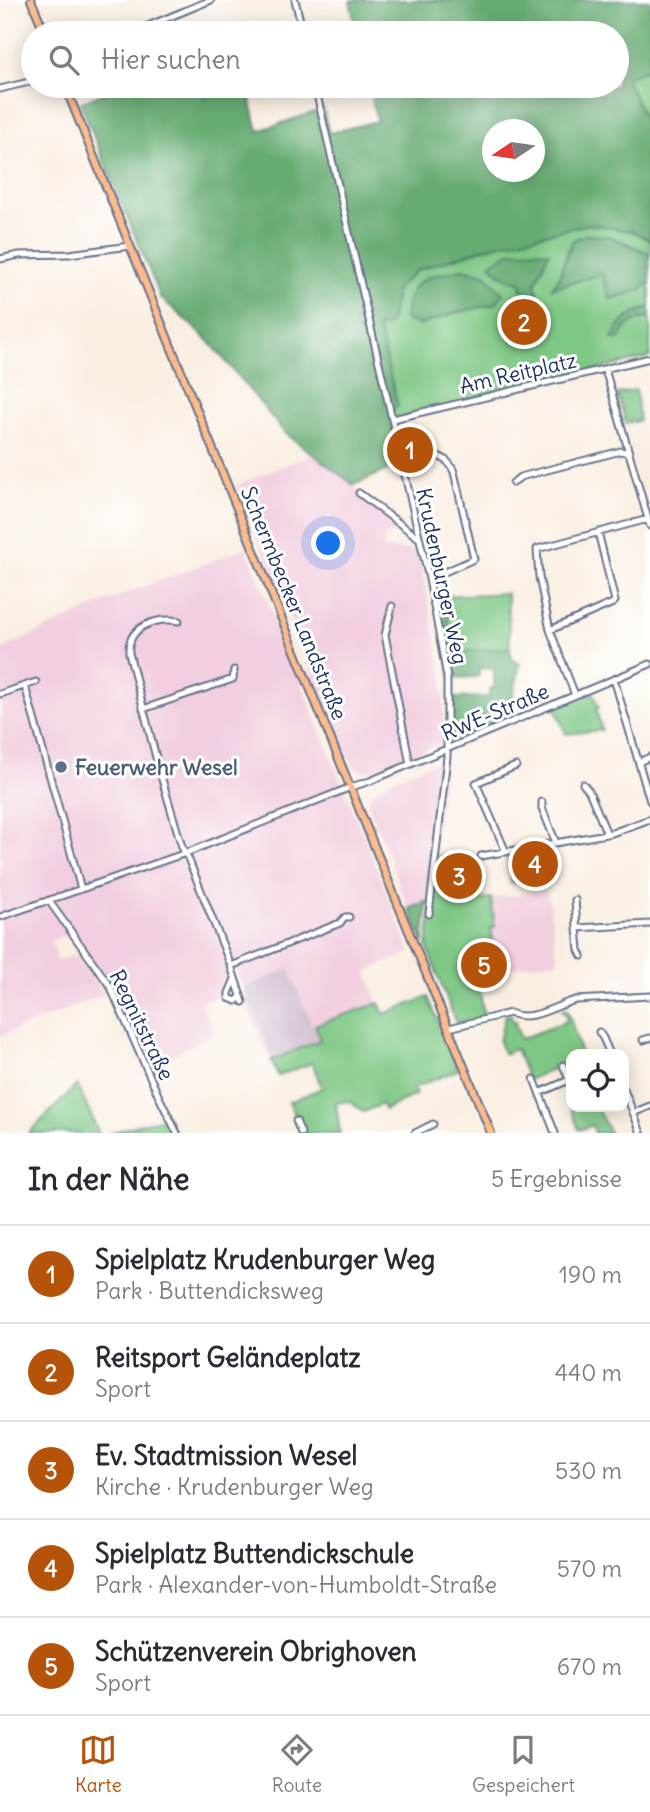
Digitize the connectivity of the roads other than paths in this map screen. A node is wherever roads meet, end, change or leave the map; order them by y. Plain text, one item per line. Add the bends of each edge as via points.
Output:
1 (31, 0) edge
2 (211, 0) edge
3 (295, 0) edge
4 (39, 21) edge
5 (160, 21) edge
6 (300, 21) edge
7 (21, 84) edge
8 (0, 89) edge
9 (70, 98) edge
10 (318, 98) edge
11 (130, 246) junction
12 (0, 259) edge
13 (650, 358) edge
14 (605, 369) junction
15 (393, 419) junction
16 (628, 453) junction
17 (402, 461) junction
18 (513, 483) dead end
19 (359, 493) dead end
20 (649, 523) edge
21 (598, 533) junction
22 (420, 540) junction
23 (429, 579) junction
24 (392, 606) dead end
25 (179, 621) dead end
26 (550, 631) junction
27 (650, 664) edge
28 (234, 670) dead end
29 (614, 679) junction
30 (36, 682) dead end
31 (25, 686) junction
32 (0, 694) edge
33 (575, 695) junction
34 (143, 709) junction
35 (447, 748) junction
36 (650, 757) edge
37 (639, 762) junction
38 (410, 764) junction
39 (516, 766) dead end
40 (583, 784) dead end
41 (351, 787) junction
42 (650, 801) edge
43 (542, 803) dead end
44 (650, 818) edge
45 (607, 834) junction
46 (556, 843) junction
47 (506, 852) junction
48 (186, 853) junction
49 (481, 856) dead end
50 (81, 889) junction
51 (575, 900) dead end
52 (49, 901) junction
53 (429, 914) dead end
54 (0, 917) edge
55 (340, 923) dead end
56 (650, 924) edge
57 (577, 928) junction
58 (582, 956) dead end
59 (231, 966) junction
60 (235, 979) junction
61 (650, 996) edge
62 (449, 1028) junction
63 (599, 1032) dead end
64 (608, 1049) edge
65 (563, 1065) dead end
66 (566, 1072) edge
67 (534, 1079) dead end
68 (566, 1083) edge
69 (539, 1093) junction
70 (629, 1102) edge
71 (650, 1106) edge
72 (633, 1113) junction
73 (296, 1121) dead end
74 (433, 1124) dead end
75 (177, 1133) edge
76 (301, 1133) edge
77 (415, 1133) edge
78 (491, 1133) edge
79 (555, 1133) edge
80 (641, 1133) edge

1 - 4 main road
2 - 5 street
3 - 6 street
7 - 8 street
9 - 11 main road, Schermbecker Landstraße
10 - 15 street, Krudenburger Weg
11 - 12 street
11 - 41 main road, Schermbecker Landstraße
13 - 14 street, Am Reitplatz
14 - 15 street, Am Reitplatz
14 - 16 street
15 - 17 street, Krudenburger Weg
16 - 18 street via 520,477
16 - 20 street
17 - 22 street, Krudenburger Weg
17 - 23 street via 432,455 448,461 474,559
19 - 22 street
20 - 21 street
21 - 26 street via 615,601
21 - 26 street via 536,552
22 - 23 street, Krudenburger Weg
23 - 35 street, Krudenburger Weg via 447,677
24 - 38 street via 385,635
25 - 34 street via 164,619 140,628 129,641
26 - 33 street
27 - 29 street, RWE-Straße
28 - 34 street via 233,679
29 - 33 street, RWE-Straße
29 - 37 street
30 - 31 street
31 - 32 street
31 - 50 street
33 - 35 street, RWE-Straße
34 - 48 street
35 - 38 street, RWE-Straße
35 - 53 street, Krudenburger Weg
36 - 37 street
37 - 42 street
38 - 41 street, RWE-Straße
39 - 47 street via 476,783
40 - 45 street
41 - 48 street, RWE-Straße
41 - 62 main road, Schermbecker Landstraße
43 - 46 street
44 - 45 street
45 - 46 street
46 - 47 street
47 - 49 street
48 - 50 street, RWE-Straße
48 - 59 street
50 - 52 street, RWE-Straße
51 - 57 street
52 - 54 street, RWE-Straße
52 - 75 street, Regnitstraße via 110,986
55 - 59 street
56 - 57 street
57 - 58 street
59 - 60 street
60 - 60 street via 242,999 236,1001 229,998
61 - 62 street via 576,1000 519,1017 510,1013
62 - 78 main road, Schermbecker Landstraße
63 - 64 street
65 - 66 street
67 - 69 street
68 - 69 street
69 - 79 street
70 - 72 street
71 - 72 street
72 - 80 street
73 - 76 street
74 - 77 street

